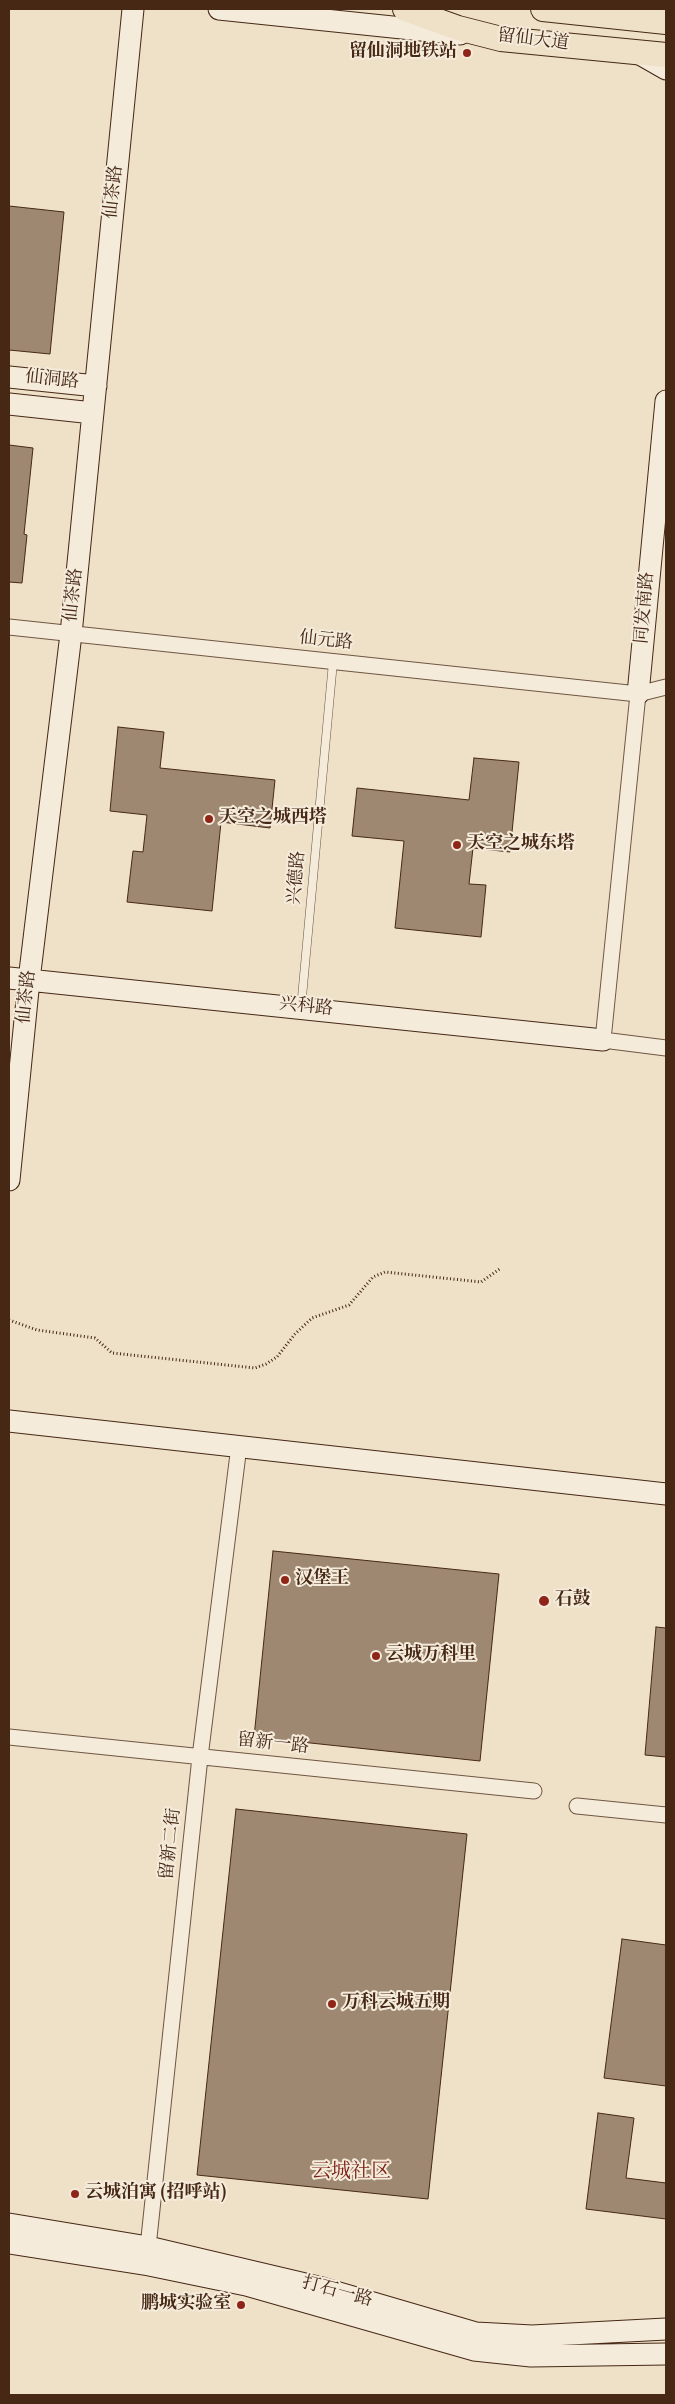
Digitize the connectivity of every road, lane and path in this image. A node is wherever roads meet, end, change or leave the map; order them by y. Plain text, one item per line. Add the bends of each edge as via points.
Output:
1 (133, 9) edge
2 (219, 9) edge
3 (404, 9) edge
4 (542, 9) edge
5 (666, 22) edge
6 (501, 39) junction
7 (635, 52) junction
8 (666, 55) edge
9 (666, 69) edge
10 (9, 377) edge
11 (96, 386) junction
12 (666, 402) edge
13 (9, 404) edge
14 (93, 413) junction
15 (9, 627) edge
16 (71, 634) junction
17 (333, 662) junction
18 (666, 687) edge
19 (638, 694) junction
20 (19, 979) edge
21 (301, 1008) junction
22 (603, 1040) junction
23 (666, 1048) edge
24 (9, 1180) edge
25 (501, 1268) dead end
26 (9, 1320) edge
27 (9, 1421) edge
28 (239, 1446) junction
29 (666, 1494) edge
30 (9, 1737) edge
31 (200, 1757) junction
32 (534, 1791) dead end
33 (577, 1806) dead end
34 (666, 1815) edge
35 (9, 2224) edge
36 (9, 2243) edge
37 (148, 2247) junction
38 (666, 2329) edge
39 (666, 2354) edge

1 - 11 main road, 仙茶路
2 - 6 main road
3 - 6 main road, 留仙大道
4 - 5 main road, 留仙大道
6 - 7 main road, 留仙大道
7 - 8 main road, 留仙大道
7 - 9 main road
10 - 11 main road, 仙洞路
11 - 14 main road, 仙茶路
12 - 19 main road, 同发南路
13 - 14 main road, 仙洞路
14 - 16 main road, 仙茶路
15 - 16 street, 仙元路
16 - 17 street, 仙元路
16 - 20 main road, 仙茶路
17 - 19 street, 仙元路
17 - 21 lane, 兴德路
18 - 19 street
19 - 22 street
20 - 21 main road, 兴科路
20 - 24 main road, 仙茶路
21 - 22 main road, 兴科路
22 - 23 street
25 - 26 path via 481,1282 385,1272 373,1277 349,1305 312,1318 277,1357 254,1368 112,1353 95,1338 37,1330
27 - 28 main road
28 - 29 main road
28 - 31 street, 留新二街
30 - 31 street, 留新一路
31 - 32 street, 留新一路
31 - 37 street, 留新二街
33 - 34 street
35 - 37 main road, 打石一路
36 - 39 main road, 打石一路 via 246,2285 474,2350 530,2356
37 - 38 main road, 打石一路 via 322,2288 476,2333 532,2336

